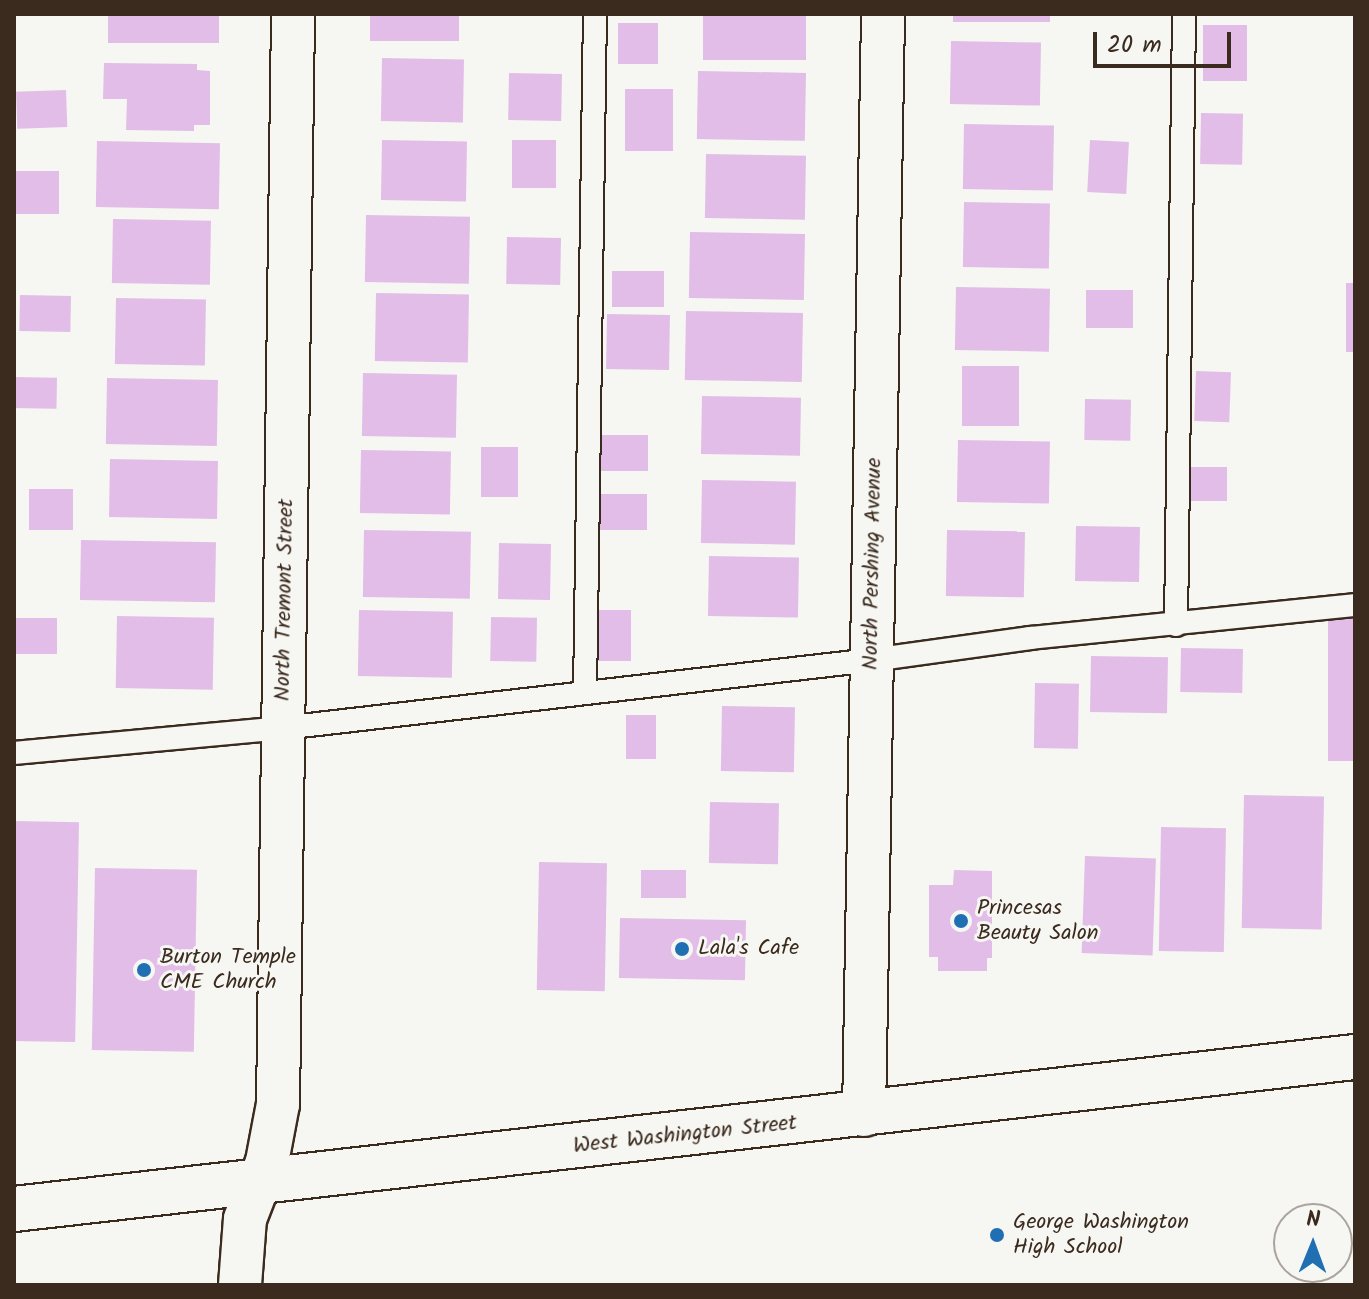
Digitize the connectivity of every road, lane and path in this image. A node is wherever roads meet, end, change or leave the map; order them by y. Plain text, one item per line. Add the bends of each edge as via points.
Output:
1 (293, 14) edge
2 (595, 14) edge
3 (883, 14) edge
4 (1184, 14) edge
5 (1355, 605) edge
6 (1176, 625) junction
7 (872, 660) junction
8 (585, 693) junction
9 (283, 728) junction
10 (14, 753) edge
11 (1355, 1057) edge
12 (864, 1115) junction
13 (260, 1184) junction
14 (14, 1209) edge
15 (240, 1285) edge

1 - 9 street, North Tremont Street
2 - 8 lane
3 - 7 street, North Pershing Avenue
4 - 6 lane
5 - 6 lane
6 - 7 lane
7 - 8 lane
7 - 12 street, North Pershing Avenue
8 - 9 lane
9 - 10 lane
9 - 13 street, North Tremont Street via 278,1104
11 - 12 main road, West Washington Street
12 - 13 main road, West Washington Street
13 - 14 main road, West Washington Street
13 - 15 street, North Tremont Street via 245,1219

